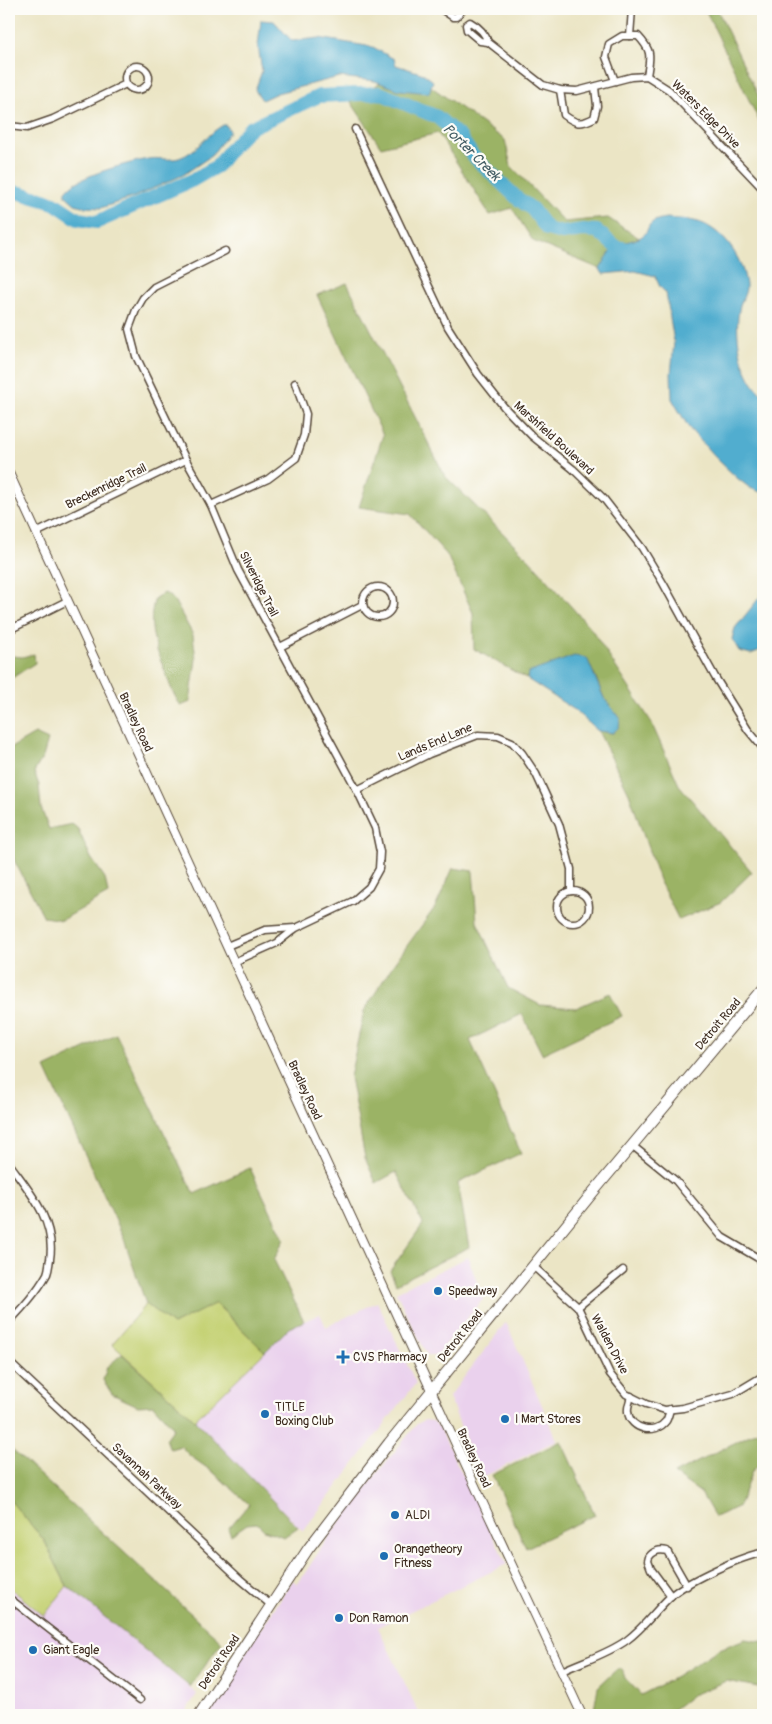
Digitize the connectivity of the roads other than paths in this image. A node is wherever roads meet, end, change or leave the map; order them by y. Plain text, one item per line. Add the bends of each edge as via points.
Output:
1 (441, 9) edge
2 (463, 9) edge
3 (632, 9) edge
4 (630, 36) junction
5 (488, 42) dead end
6 (647, 76) junction
7 (615, 80) junction
8 (126, 84) dead end
9 (595, 87) junction
10 (560, 90) junction
11 (9, 126) edge
12 (355, 129) dead end
13 (763, 189) edge
14 (225, 251) dead end
15 (294, 383) dead end
16 (186, 460) junction
17 (9, 473) edge
18 (211, 505) junction
19 (36, 533) junction
20 (67, 601) junction
21 (362, 605) junction
22 (9, 630) edge
23 (280, 647) junction
24 (763, 748) edge
25 (357, 790) junction
26 (571, 891) junction
27 (296, 928) junction
28 (227, 946) junction
29 (234, 962) junction
30 (763, 989) edge
31 (633, 1146) junction
32 (9, 1163) edge
33 (763, 1261) edge
34 (533, 1266) junction
35 (623, 1270) dead end
36 (578, 1307) junction
37 (9, 1322) edge
38 (9, 1362) edge
39 (763, 1376) edge
40 (431, 1391) junction
41 (631, 1396) junction
42 (670, 1409) junction
43 (763, 1553) edge
44 (687, 1586) junction
45 (671, 1596) junction
46 (9, 1598) edge
47 (271, 1605) junction
48 (562, 1671) junction
49 (140, 1700) dead end
50 (198, 1715) edge
51 (582, 1715) edge

1 - 2 street via 456,17
3 - 4 street
4 - 6 street via 638,36 648,47
4 - 7 street via 622,36 609,44 606,57
5 - 10 street via 543,85
6 - 7 street
6 - 13 street, Waters Edge Drive via 669,90
7 - 9 street
8 - 11 street via 53,119 27,128
9 - 10 street
9 - 10 street via 597,106 594,118 585,123 574,123 564,115
12 - 24 street, Marshfield Boulevard via 448,327 478,374 532,436 604,499 642,548 711,671
14 - 16 street, Silveridge Trail via 154,287 136,310 129,330 136,356
15 - 18 street via 306,414 304,435 296,458 268,479
16 - 18 street, Silveridge Trail
16 - 19 street, Breckenridge Trail
17 - 19 street, Bradley Road
18 - 23 street, Silveridge Trail via 238,570
19 - 20 street, Bradley Road
20 - 22 street
20 - 28 street, Bradley Road
21 - 21 street via 364,594 372,588 387,590 393,598 392,608 381,618 371,616
21 - 23 street
23 - 25 street, Silveridge Trail
25 - 26 street, Lands End Lane via 428,754 478,735 498,736 512,742 536,774 559,824 571,869
25 - 27 street, Silveridge Trail via 376,828 379,869 369,887 353,901
26 - 26 street via 582,893 589,907 585,918 576,923 565,922 556,910 558,899
27 - 28 street, Silveridge Trail via 265,930
27 - 29 street, Silveridge Trail via 277,943
28 - 29 street, Bradley Road
29 - 40 street, Bradley Road
30 - 31 main road, Detroit Road
31 - 33 street via 676,1181 722,1237
31 - 34 main road, Detroit Road
32 - 37 street via 36,1200 47,1223 52,1248 48,1272 31,1298
34 - 36 street, Walden Drive
34 - 40 main road, Detroit Road
35 - 36 street
36 - 41 street, Walden Drive via 610,1374
38 - 47 street, Savannah Parkway
39 - 42 street, Walden Drive via 733,1394
40 - 47 main road, Detroit Road via 308,1548
40 - 48 street, Bradley Road
41 - 42 street, Walden Drive via 646,1404
41 - 42 street via 627,1410 632,1423 649,1430 667,1420
43 - 44 street via 744,1558
44 - 45 street
44 - 45 street via 667,1551 654,1552 649,1557 649,1565
45 - 48 street via 626,1641
46 - 49 street
47 - 50 main road, Detroit Road
48 - 51 street, Bradley Road

